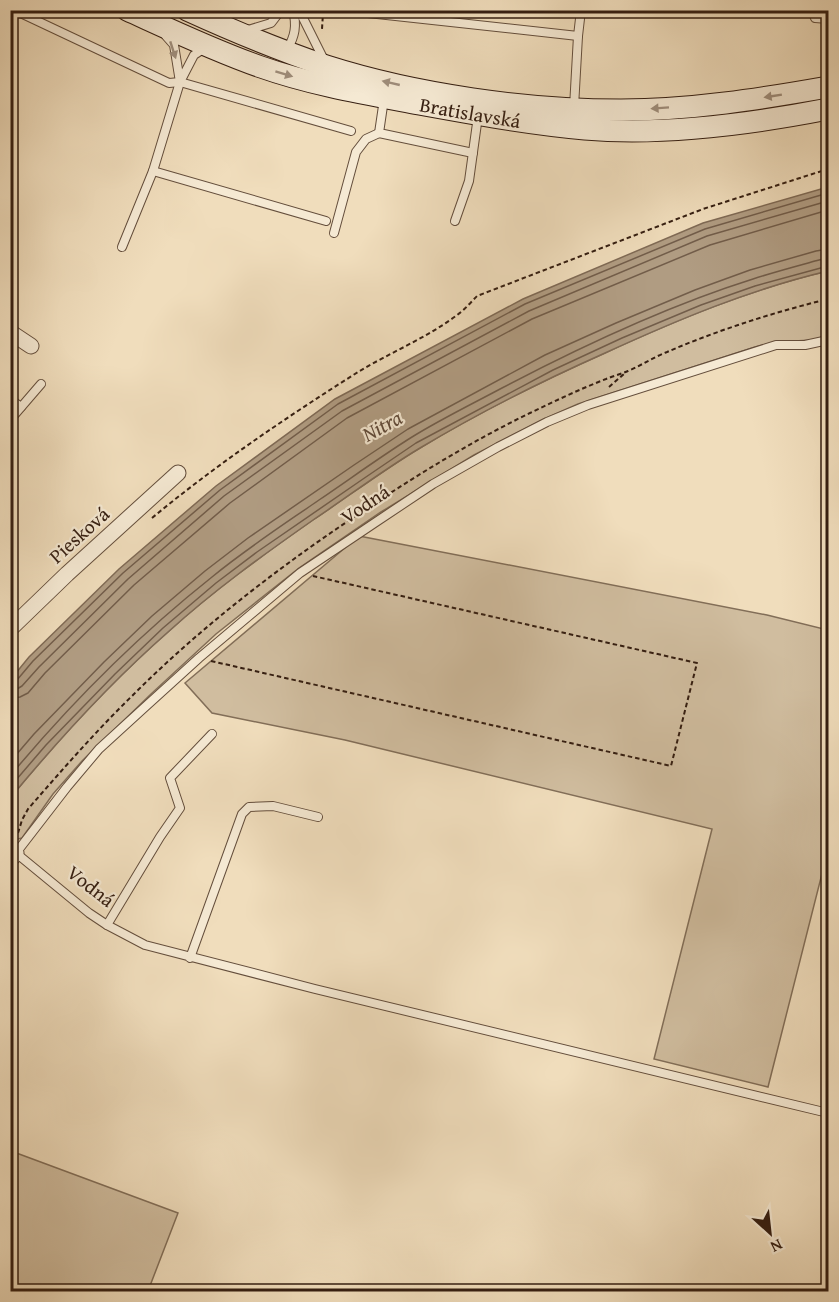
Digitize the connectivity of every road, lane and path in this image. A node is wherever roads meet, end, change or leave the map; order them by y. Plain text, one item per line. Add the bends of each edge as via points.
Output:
1 (14, 10) edge
2 (127, 10) edge
3 (187, 10) edge
4 (281, 10) edge
5 (293, 10) edge
6 (299, 10) edge
7 (581, 10) edge
8 (812, 10) edge
9 (322, 12) edge
10 (368, 13) joint
11 (828, 19) edge
12 (156, 23) junction
13 (322, 32) dead end
14 (238, 33) junction
15 (578, 36) junction
16 (209, 46) junction
17 (286, 51) junction
18 (327, 66) junction
19 (180, 82) junction
20 (828, 87) edge
21 (384, 98) junction
22 (718, 104) junction
23 (574, 109) junction
24 (828, 109) edge
25 (478, 114) junction
26 (719, 126) junction
27 (351, 131) dead end
28 (379, 133) junction
29 (473, 153) junction
30 (828, 169) edge
31 (153, 171) junction
32 (326, 221) dead end
33 (455, 221) dead end
34 (334, 233) dead end
35 (122, 247) dead end
36 (828, 299) edge
37 (10, 332) edge
38 (828, 340) edge
39 (31, 346) dead end
40 (627, 371) dead end
41 (41, 384) dead end
42 (10, 399) edge
43 (21, 406) junction
44 (10, 420) edge
45 (178, 473) dead end
46 (153, 517) dead end
47 (300, 573) junction
48 (14, 635) edge
49 (10, 649) edge
50 (199, 658) junction
51 (213, 734) dead end
52 (318, 817) dead end
53 (12, 854) edge
54 (106, 925) junction
55 (190, 958) junction
56 (828, 1113) edge

1 - 19 lane via 169,83
2 - 12 main road, Bratislavská
3 - 14 main road, Bratislavská
4 - 14 lane via 271,23
5 - 17 lane via 296,24
6 - 18 lane
7 - 15 lane
8 - 11 lane via 815,18
9 - 10 path via 363,18
9 - 13 path
10 - 15 lane
12 - 16 main road, Bratislavská
12 - 17 main road via 168,20 262,57
12 -> 19 lane via 174,45
14 - 17 main road, Bratislavská
15 - 23 lane
16 - 19 lane via 194,55
16 -> 21 main road, Bratislavská via 290,76
17 - 18 main road, Bratislavská
23 -> 18 main road, Bratislavská via 439,93
19 - 27 lane
19 - 31 lane
20 -> 22 main road, Bratislavská
21 - 25 main road, Bratislavská
21 - 28 lane
22 -> 23 main road, Bratislavská
22 - 26 main road
24 - 26 main road, Bratislavská
25 - 26 main road, Bratislavská via 587,129
25 - 29 lane
28 - 29 lane
28 - 34 lane via 356,152
29 - 33 lane via 469,181
30 - 46 path via 703,209 477,296 441,326 360,371 266,432
31 - 32 lane
31 - 35 lane
36 - 40 path via 713,334
37 - 39 street
38 - 47 lane, Vodná via 776,345 557,418 433,484
41 - 43 lane
42 - 43 lane
43 - 44 lane
45 - 48 street, Piesková via 67,574
47 - 50 lane, Vodná
47 - 50 path via 698,663 671,766
48 - 49 path
50 - 53 lane, Vodná via 99,749
51 - 54 lane via 170,778 180,808
52 - 55 lane via 273,806 249,807 242,814
53 - 54 lane, Vodná
54 - 55 lane, Vodná via 145,945
55 - 56 lane, Vodná

